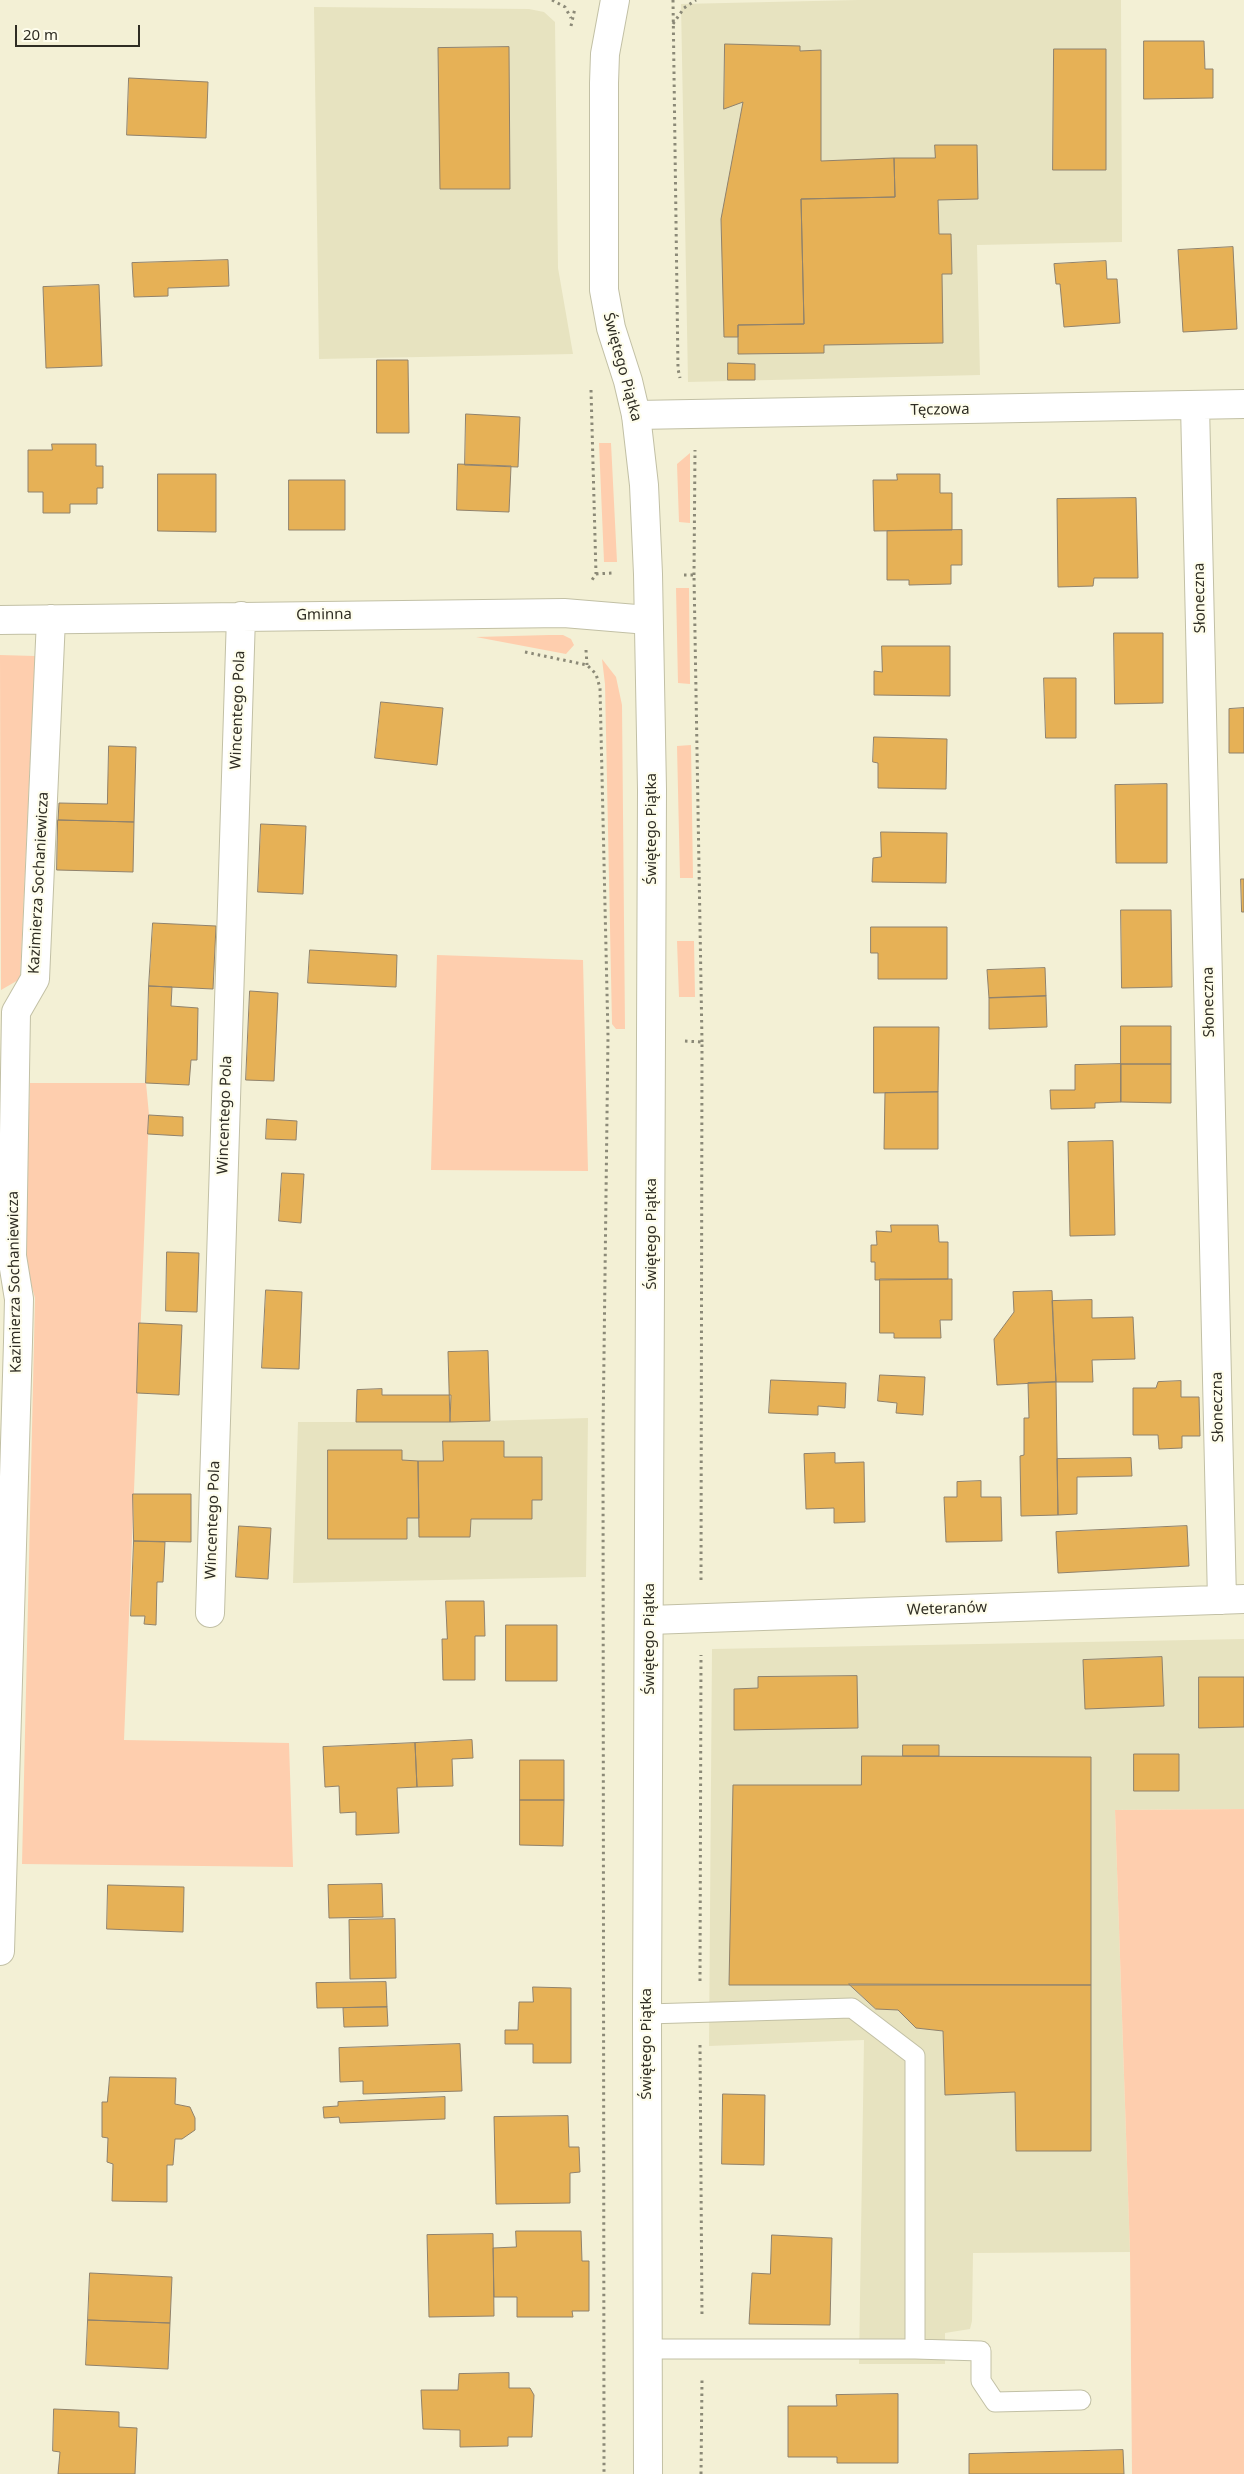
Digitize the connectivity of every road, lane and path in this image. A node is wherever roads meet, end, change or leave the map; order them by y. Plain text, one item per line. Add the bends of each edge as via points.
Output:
1 (552, 0) edge
2 (615, 0) edge
3 (672, 0) edge
4 (696, 0) edge
5 (571, 18) dead end
6 (673, 25) junction
7 (1244, 404) edge
8 (1196, 405) junction
9 (695, 414) junction
10 (636, 415) junction
11 (614, 573) dead end
12 (596, 574) dead end
13 (676, 575) dead end
14 (694, 575) junction
15 (241, 616) junction
16 (51, 619) junction
17 (0, 620) edge
18 (648, 620) junction
19 (586, 644) dead end
20 (516, 650) dead end
21 (587, 665) junction
22 (677, 1040) dead end
23 (702, 1042) junction
24 (9, 1342) edge
25 (1233, 1600) edge
26 (210, 1613) dead end
27 (701, 1618) junction
28 (650, 1620) junction
29 (0, 1951) edge
30 (700, 2012) junction
31 (647, 2014) junction
32 (648, 2349) junction
33 (916, 2349) junction
34 (702, 2350) junction
35 (1082, 2400) dead end
36 (604, 2474) edge
37 (648, 2474) edge
38 (701, 2474) edge

1 - 5 path via 565,8
2 - 10 street, Świętego Piątka via 604,83 604,290 611,328
3 - 6 path
4 - 6 path via 684,8
6 - 9 path via 678,369 681,380 695,389
7 - 8 street, Tęczowa
8 - 9 street, Tęczowa
8 - 25 street, Słoneczna
9 - 10 street, Tęczowa
9 - 14 path
10 - 18 street, Świętego Piątka via 644,485
11 - 12 path
13 - 14 path
14 - 23 path
15 - 16 street, Gminna
15 - 18 street, Gminna via 564,613
15 - 26 street, Wincentego Pola
16 - 17 street, Gminna
16 - 24 street, Kazimierza Sochaniewicza via 35,979 16,1012 12,1256 19,1299
18 - 28 street, Świętego Piątka via 652,790
19 - 21 path
20 - 21 path
21 - 36 path via 596,674 600,688 608,1036 604,1434
22 - 23 path
23 - 27 path
24 - 29 street, Kazimierza Sochaniewicza
25 - 27 street, Weteranów
27 - 28 street, Weteranów
27 - 30 path
28 - 31 street, Świętego Piątka
30 - 31 lane
30 - 33 lane via 852,2008 915,2056
30 - 34 path
31 - 32 street, Świętego Piątka
32 - 34 lane
32 - 37 street, Świętego Piątka
33 - 34 lane
33 - 35 lane via 981,2351 981,2381 995,2402
34 - 38 path

